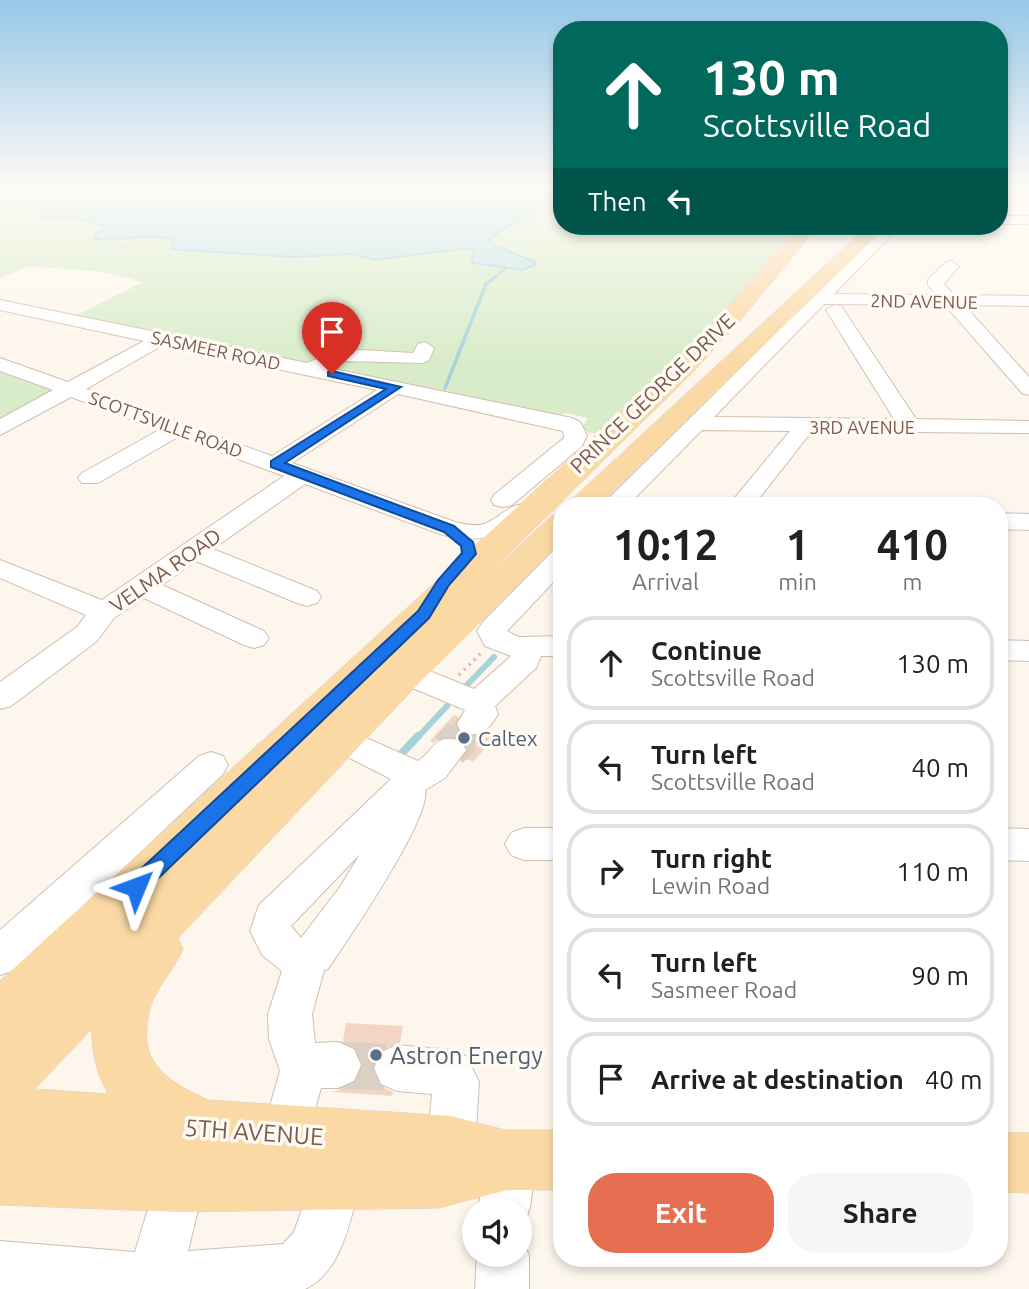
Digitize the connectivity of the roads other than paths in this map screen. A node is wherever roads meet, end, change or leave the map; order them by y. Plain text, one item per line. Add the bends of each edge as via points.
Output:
1 (791, 246) edge
2 (857, 246) edge
3 (872, 246) edge
4 (951, 265) dead end
5 (818, 299) junction
6 (950, 301) junction
7 (1029, 302) edge
8 (0, 305) edge
9 (835, 310) dead end
10 (162, 338) junction
11 (425, 348) dead end
12 (0, 364) edge
13 (311, 369) junction
14 (395, 387) junction
15 (69, 389) junction
16 (1029, 389) edge
17 (696, 423) junction
18 (805, 426) junction
19 (910, 427) junction
20 (1029, 427) edge
21 (0, 428) edge
22 (178, 428) junction
23 (276, 464) junction
24 (302, 474) junction
25 (566, 477) junction
26 (90, 478) dead end
27 (590, 497) edge
28 (622, 497) edge
29 (747, 497) edge
30 (503, 500) dead end
31 (1008, 522) edge
32 (1029, 522) edge
33 (449, 529) junction
34 (553, 532) edge
35 (193, 550) junction
36 (553, 566) edge
37 (0, 568) edge
38 (142, 586) junction
39 (307, 597) dead end
40 (104, 612) junction
41 (423, 614) junction
42 (254, 638) dead end
43 (553, 646) edge
44 (529, 647) junction
45 (1008, 650) edge
46 (1029, 651) edge
47 (407, 673) junction
48 (0, 698) edge
49 (342, 739) junction
50 (449, 750) tunnel mouth
51 (211, 765) dead end
52 (411, 782) junction
53 (240, 840) junction
54 (524, 844) dead end
55 (553, 844) edge
56 (1008, 844) edge
57 (1029, 845) edge
58 (0, 956) edge
59 (307, 958) junction
60 (0, 1017) edge
61 (397, 1068) tunnel mouth
62 (0, 1085) edge
63 (0, 1116) edge
64 (286, 1134) junction
65 (451, 1146) junction
66 (190, 1154) junction
67 (1008, 1162) edge
68 (1029, 1163) edge
69 (0, 1174) edge
70 (524, 1176) edge
71 (337, 1179) junction
72 (0, 1267) edge
73 (503, 1267) edge
74 (153, 1285) edge
75 (502, 1289) edge

1 - 25 main road, PRINCE GEORGE DRIVE via 694,357
2 - 27 main road, PRINCE GEORGE DRIVE
3 - 5 street
4 - 6 street via 935,282
5 - 6 street, 2ND AVENUE
5 - 17 street
6 - 7 street, 2ND AVENUE
6 - 16 street
8 - 10 street, SASMEER ROAD
9 - 19 street
10 - 13 street, SASMEER ROAD
10 - 15 street
11 - 13 street via 416,359 342,355
12 - 15 street, SCOTTSVILLE ROAD
13 - 14 street, SASMEER ROAD
14 - 23 street
14 - 30 street, SASMEER ROAD via 572,427 574,441
15 - 21 street
15 - 22 street, SCOTTSVILLE ROAD
17 - 18 street, 3RD AVENUE
17 - 28 street
18 - 19 street, 3RD AVENUE
18 - 29 street
19 - 20 street, 3RD AVENUE
22 - 23 street, SCOTTSVILLE ROAD
22 - 26 street
23 - 24 street, SCOTTSVILLE ROAD
24 - 33 street, SCOTTSVILLE ROAD
24 - 35 street, VELMA ROAD
25 - 33 street, SCOTTSVILLE ROAD via 493,531 477,534
25 - 41 main road, PRINCE GEORGE DRIVE
31 - 32 street
33 - 41 street via 468,545 469,554
34 - 47 main road
35 - 38 street, VELMA ROAD
35 - 39 street
36 - 44 street via 493,627 490,644
37 - 40 street
38 - 40 street, VELMA ROAD
38 - 42 street
40 - 48 street, VELMA ROAD via 87,634
41 - 60 main road, PRINCE GEORGE DRIVE
43 - 44 street
44 - 47 street via 525,661 475,714
45 - 46 street
47 - 49 main road
49 - 52 street
49 - 53 main road
50 - 52 street via 433,769
51 - 58 street
52 - 59 street via 405,809 354,899
52 - 59 street via 273,918 273,937 290,955
53 - 62 main road
53 - 66 main road via 213,888 135,978 118,1035 121,1058 133,1083 158,1106
54 - 55 street
56 - 57 street
59 - 64 street via 288,1024 289,1038 321,1068
61 - 65 street via 451,1073 456,1082
63 - 66 main road, 5TH AVENUE
64 - 65 main road, 5TH AVENUE
64 - 66 main road, 5TH AVENUE
65 - 70 main road, 5TH AVENUE
66 - 69 main road, 5TH AVENUE
66 - 71 main road, 5TH AVENUE
66 - 74 street
67 - 68 main road
70 - 71 main road, 5TH AVENUE
71 - 74 street via 314,1248 300,1264 278,1272
72 - 74 street
73 - 75 street

